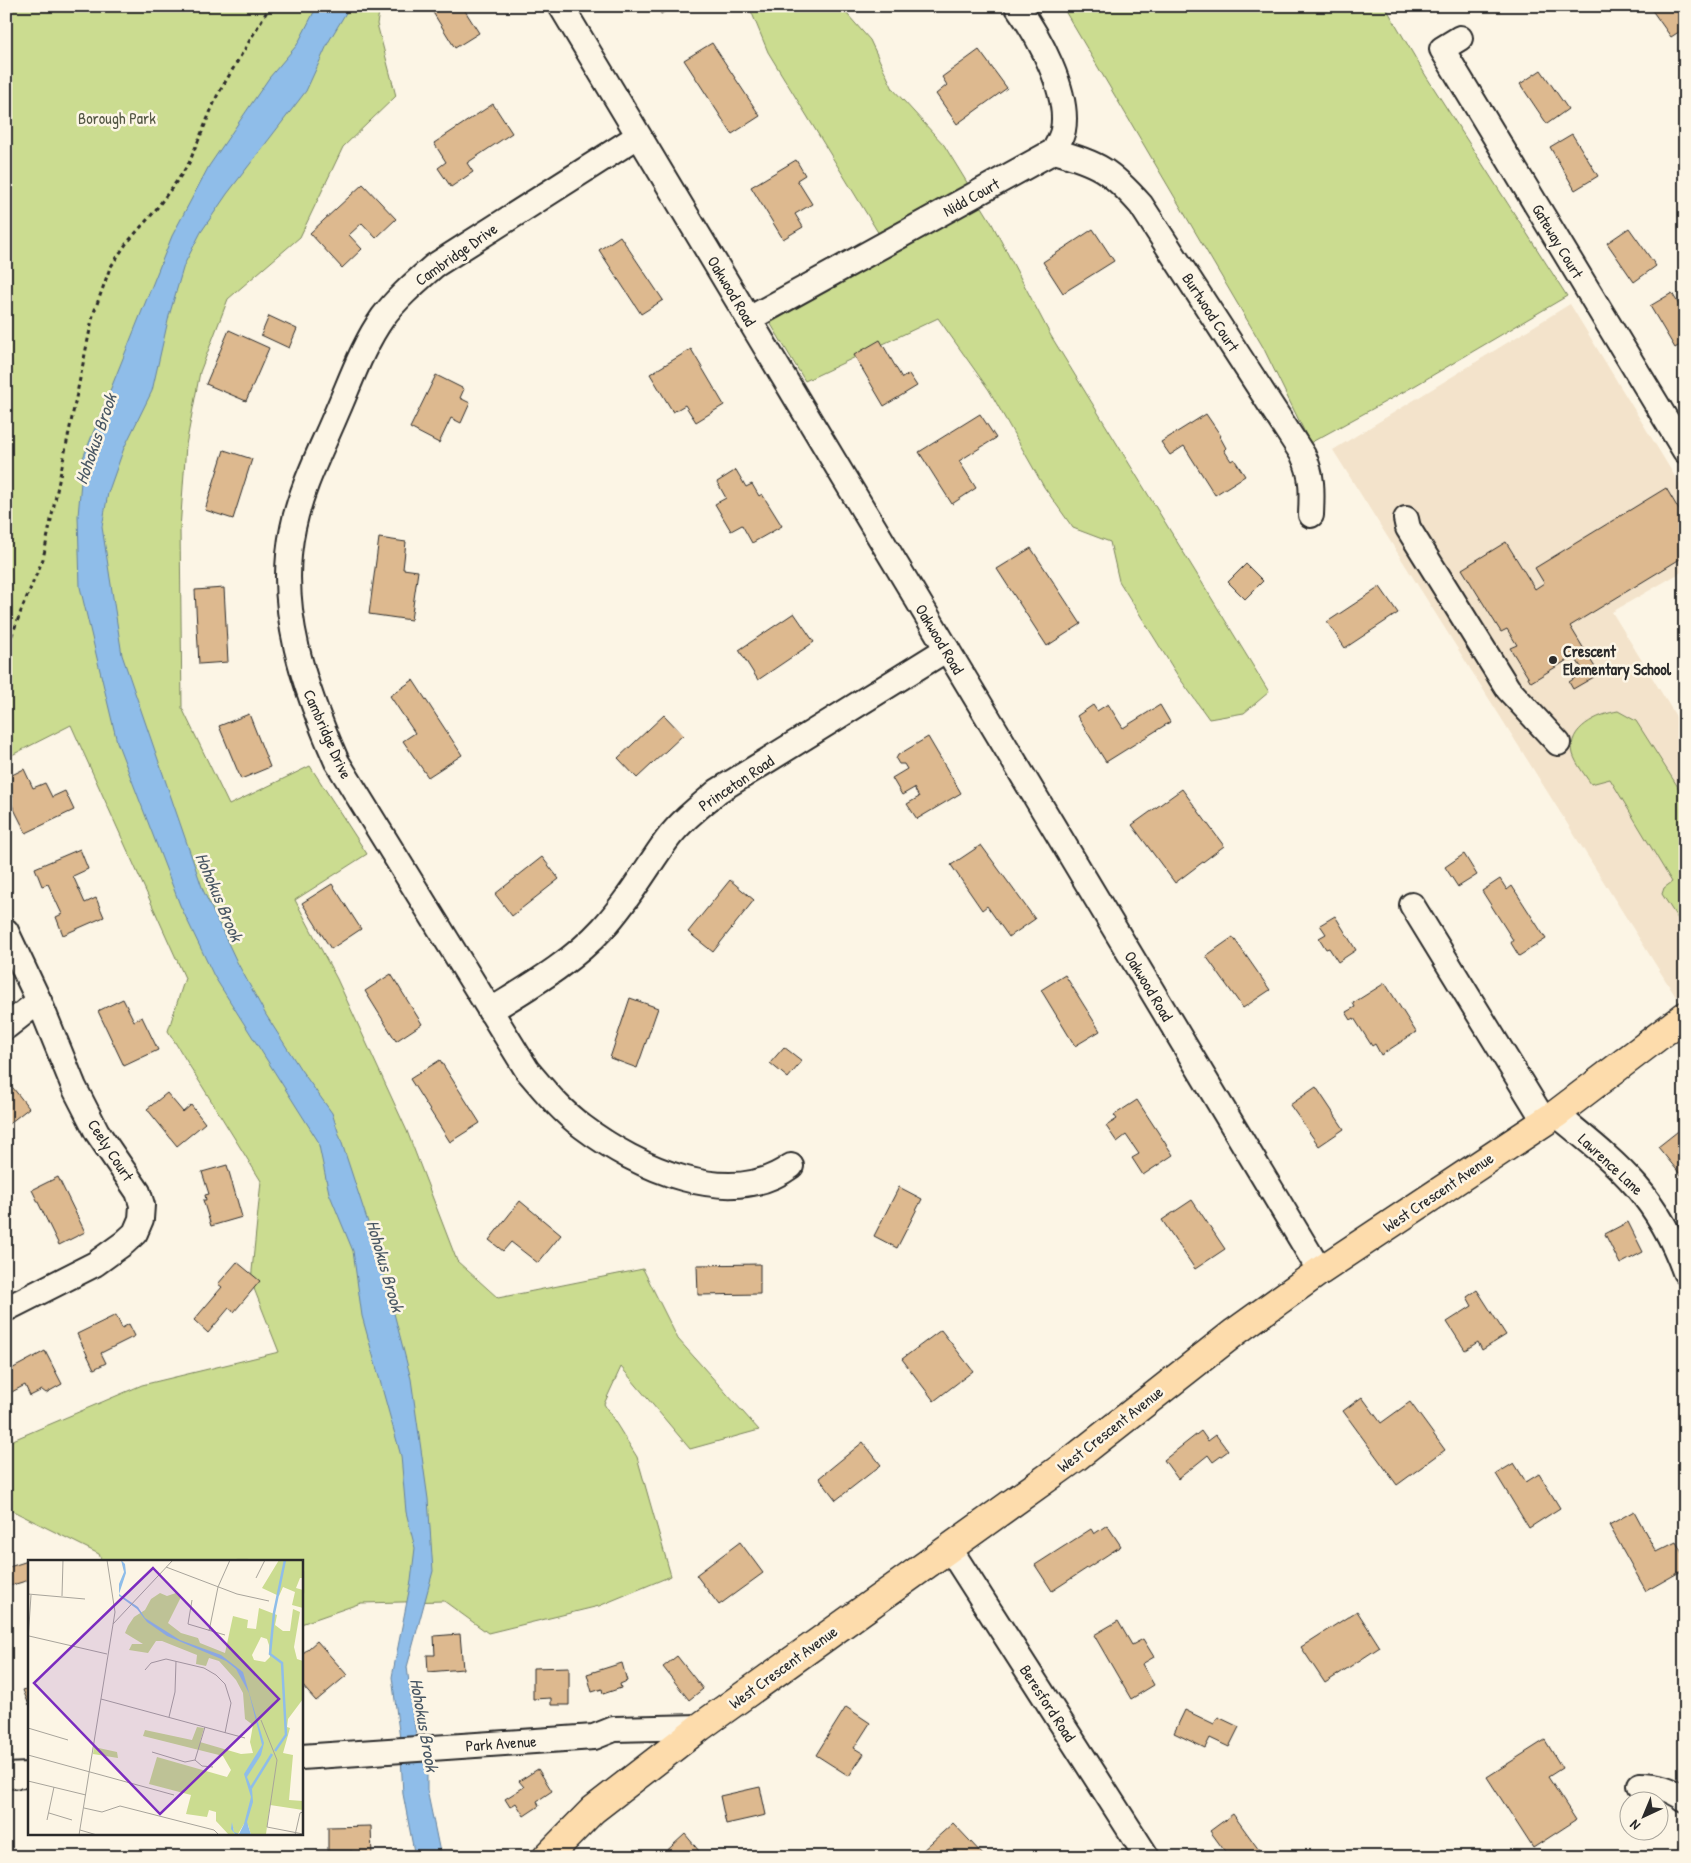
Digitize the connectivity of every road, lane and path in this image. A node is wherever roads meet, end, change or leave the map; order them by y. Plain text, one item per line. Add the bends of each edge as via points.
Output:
1 (270, 6) edge
2 (561, 6) edge
3 (1016, 6) edge
4 (1460, 38) dead end
5 (638, 136) junction
6 (1054, 151) junction
7 (749, 319) junction
8 (1685, 451) edge
9 (1311, 515) dead end
10 (1406, 519) dead end
11 (947, 649) junction
12 (6, 651) edge
13 (1558, 743) dead end
14 (1412, 905) dead end
15 (6, 931) edge
16 (39, 1001) junction
17 (490, 1011) junction
18 (1685, 1016) edge
19 (6, 1027) edge
20 (1550, 1118) junction
21 (791, 1166) dead end
22 (1320, 1271) junction
23 (1685, 1272) edge
24 (6, 1310) edge
25 (950, 1549) junction
26 (700, 1727) junction
27 (302, 1757) edge
28 (28, 1775) edge
29 (6, 1776) edge
30 (1640, 1785) dead end
31 (1685, 1799) edge
32 (547, 1857) edge
33 (1147, 1857) edge

1 - 12 path via 217,96 186,168 110,268 93,315 43,559
2 - 5 street, Oakwood Road
3 - 6 street via 1048,58 1062,97 1063,130
4 - 8 street, Gateway Court via 1442,49
5 - 7 street, Oakwood Road
5 - 17 street, Cambridge Drive via 434,266 406,290 367,344 302,495 288,557 292,626 302,673 337,762
6 - 7 street, Nidd Court
6 - 9 street, Burtwood Court via 1089,161 1118,179 1141,205 1303,455 1313,482
7 - 11 street, Oakwood Road
10 - 13 street via 1408,528 1508,688
11 - 17 street, Princeton Road via 718,791 690,814 667,840 628,898 603,928 548,975
11 - 22 street, Oakwood Road
14 - 20 street, Lawrence Lane
15 - 16 street, Ceely Court
16 - 19 street
16 - 24 street, Ceely Court via 74,1087 97,1132 138,1192 142,1205 141,1219 135,1232 124,1243 95,1264
17 - 21 street, Cambridge Drive via 527,1070 552,1100 581,1127 614,1149 687,1179 721,1185 743,1186 763,1182
18 - 20 main road, West Crescent Avenue
20 - 22 main road, West Crescent Avenue
20 - 23 street, Lawrence Lane via 1608,1157 1640,1189 1661,1218
22 - 25 main road, West Crescent Avenue
25 - 26 main road, West Crescent Avenue
25 - 33 street, Beresford Road
26 - 27 street, Park Avenue via 614,1729 594,1737
26 - 32 main road, West Crescent Avenue via 593,1810
28 - 29 street
30 - 31 street via 1656,1785

